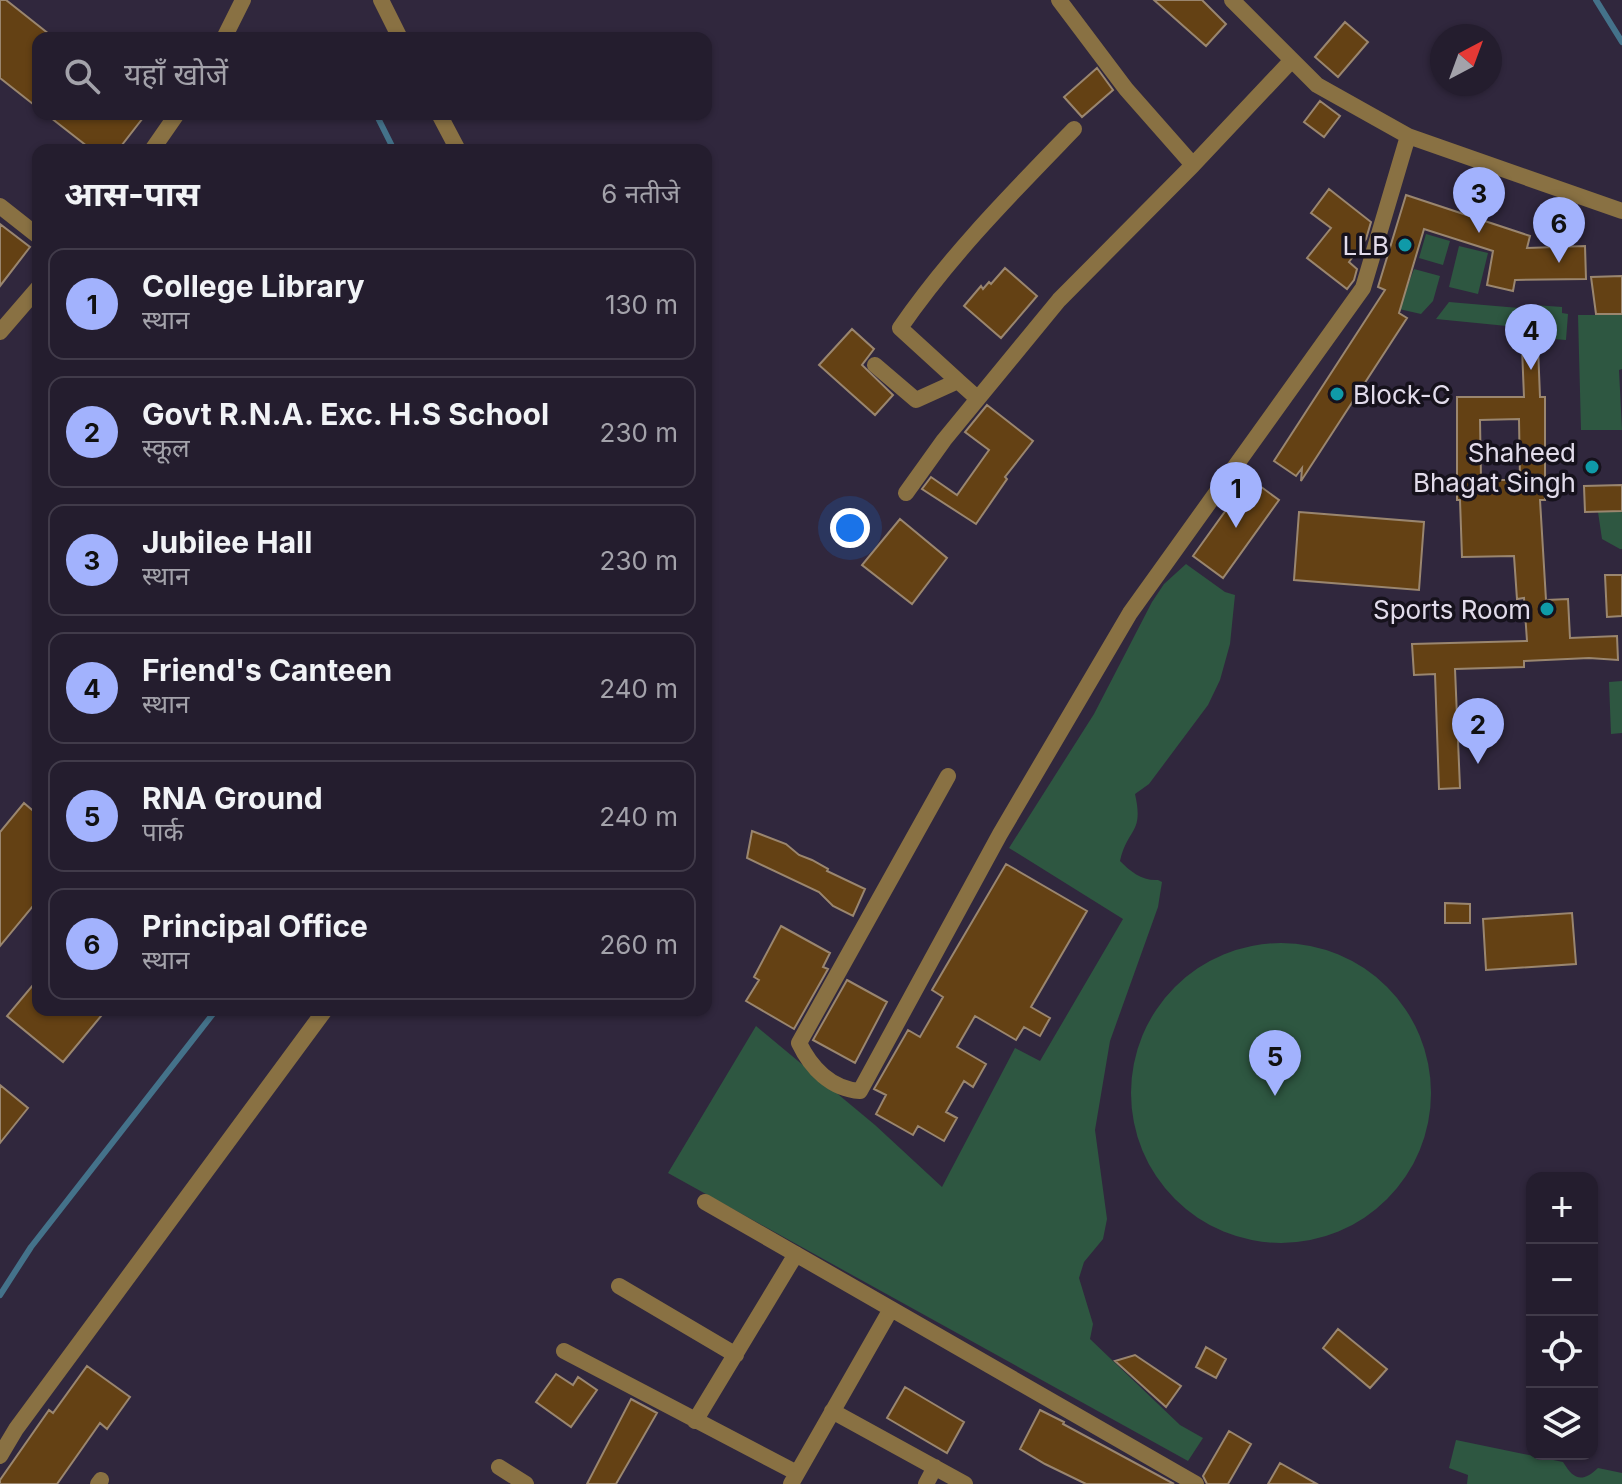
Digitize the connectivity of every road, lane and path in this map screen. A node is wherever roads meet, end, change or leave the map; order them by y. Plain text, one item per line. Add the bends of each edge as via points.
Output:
1 (243, 0) edge
2 (381, 0) edge
3 (1059, 0) edge
4 (1232, 0) edge
5 (227, 32) edge
6 (397, 32) edge
7 (1292, 60) junction
8 (173, 120) edge
9 (442, 120) edge
10 (1074, 129) dead end
11 (1408, 136) junction
12 (156, 144) edge
13 (455, 144) edge
14 (1193, 165) junction
15 (0, 206) edge
16 (1622, 211) edge
17 (32, 231) edge
18 (32, 295) edge
19 (0, 332) edge
20 (875, 365) dead end
21 (958, 381) junction
22 (977, 398) junction
23 (906, 493) dead end
24 (948, 776) dead end
25 (321, 1016) edge
26 (705, 1202) dead end
27 (796, 1254) junction
28 (619, 1286) dead end
29 (891, 1309) junction
30 (564, 1351) dead end
31 (736, 1355) junction
32 (832, 1411) junction
33 (695, 1421) junction
34 (0, 1456) edge
35 (499, 1467) dead end
36 (935, 1467) junction
37 (794, 1478) edge
38 (526, 1484) edge
39 (926, 1484) edge
40 (965, 1484) edge
41 (1196, 1484) edge

1 - 5 street
2 - 6 street
3 - 14 street via 1126,89
4 - 7 street
7 - 11 street via 1317,85
7 - 14 street
8 - 12 street
9 - 13 street
10 - 21 street via 932,281 900,328
11 - 16 street
11 - 24 street via 1363,288 1130,613 1000,834 860,1091 845,1090 810,1066 799,1043
14 - 22 street via 1059,300
15 - 17 street
18 - 19 street
20 - 21 street via 916,400
21 - 22 street
22 - 23 street
25 - 34 street
26 - 27 street
27 - 29 street
27 - 31 street
28 - 31 street
29 - 32 street
29 - 41 street
30 - 33 street
31 - 33 street
32 - 36 street
32 - 37 street
33 - 37 street
35 - 38 street
36 - 39 street
36 - 40 street

